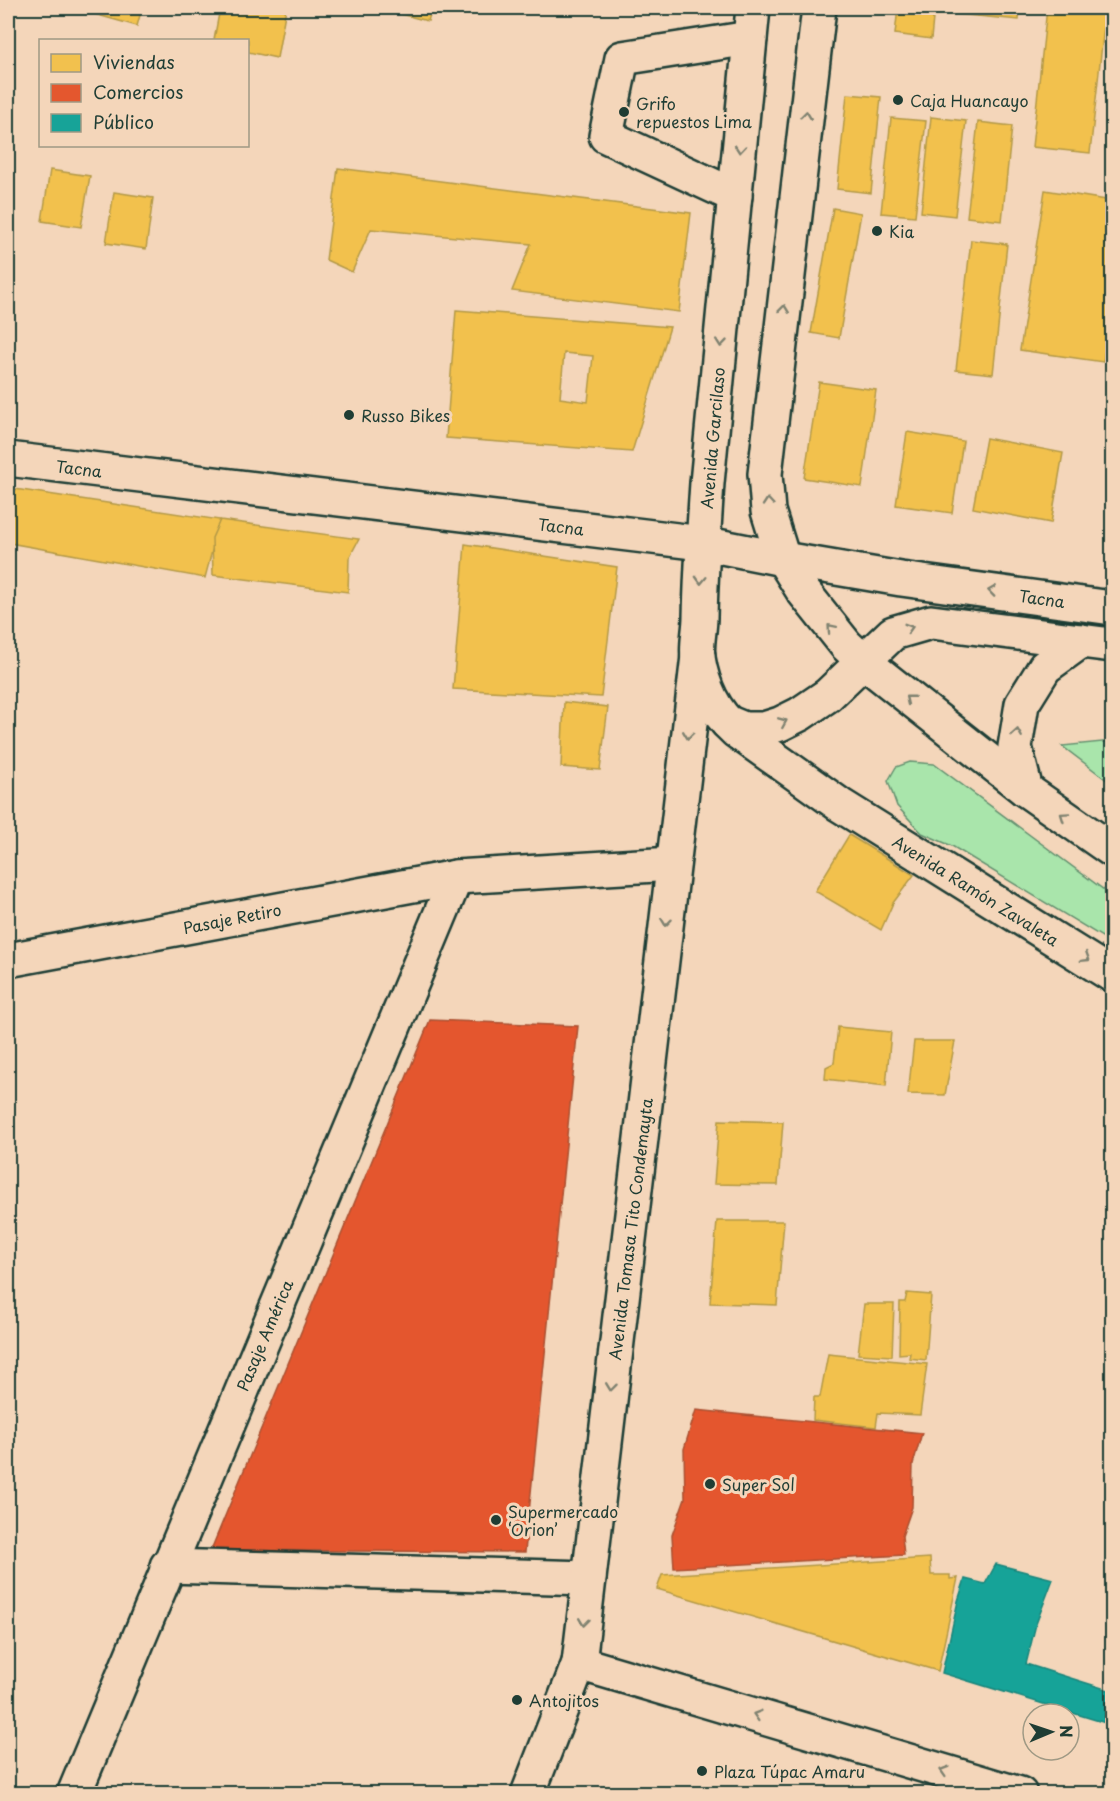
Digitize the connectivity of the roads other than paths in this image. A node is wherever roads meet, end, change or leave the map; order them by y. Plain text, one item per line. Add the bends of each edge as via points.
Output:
1 (819, 8) edge
2 (752, 23) edge
3 (735, 196) junction
4 (8, 459) edge
5 (702, 543) junction
6 (783, 559) junction
7 (1113, 608) edge
8 (1081, 641) junction
9 (1113, 645) edge
10 (698, 656) junction
11 (862, 661) junction
12 (727, 722) junction
13 (1026, 790) junction
14 (840, 805) joint
15 (1113, 850) edge
16 (673, 864) junction
17 (456, 877) junction
18 (8, 960) edge
19 (1113, 975) edge
20 (167, 1566) junction
21 (589, 1578) junction
22 (579, 1663) junction
23 (74, 1794) edge
24 (528, 1794) edge
25 (1020, 1794) edge

6 -> 1 street via 768,511 765,474
2 -> 3 street, Avenida Garcilaso
2 - 3 street via 622,58 606,135
3 -> 5 street, Avenida Garcilaso
4 - 5 street, Tacna
5 - 6 street, Tacna
5 -> 10 street, Avenida Garcilaso
7 -> 6 street, Tacna
11 -> 6 street via 824,620
8 - 9 street
11 -> 8 street via 893,633 931,622
13 -> 8 street via 1015,747 1022,704 1045,667
10 - 12 street, Avenida Garcilaso via 712,703
10 -> 16 street, Avenida Tomasa Tito Condemayta
12 -> 11 street via 744,729 780,724 828,695
13 -> 11 street
12 - 14 street, Avenida Garcilaso
15 -> 13 street
14 -> 19 street, Avenida Ramón Zavaleta
16 - 17 street, Pasaje Retiro
16 -> 21 street, Avenida Tomasa Tito Condemayta
17 - 18 street, Pasaje Retiro
17 - 20 street, Pasaje América
20 - 21 street
20 - 23 street, Pasaje América
21 -> 22 street, Avenida Tomasa Tito Condemayta
22 - 24 street, Avenida Tomasa Tito Condemayta
25 -> 22 street

